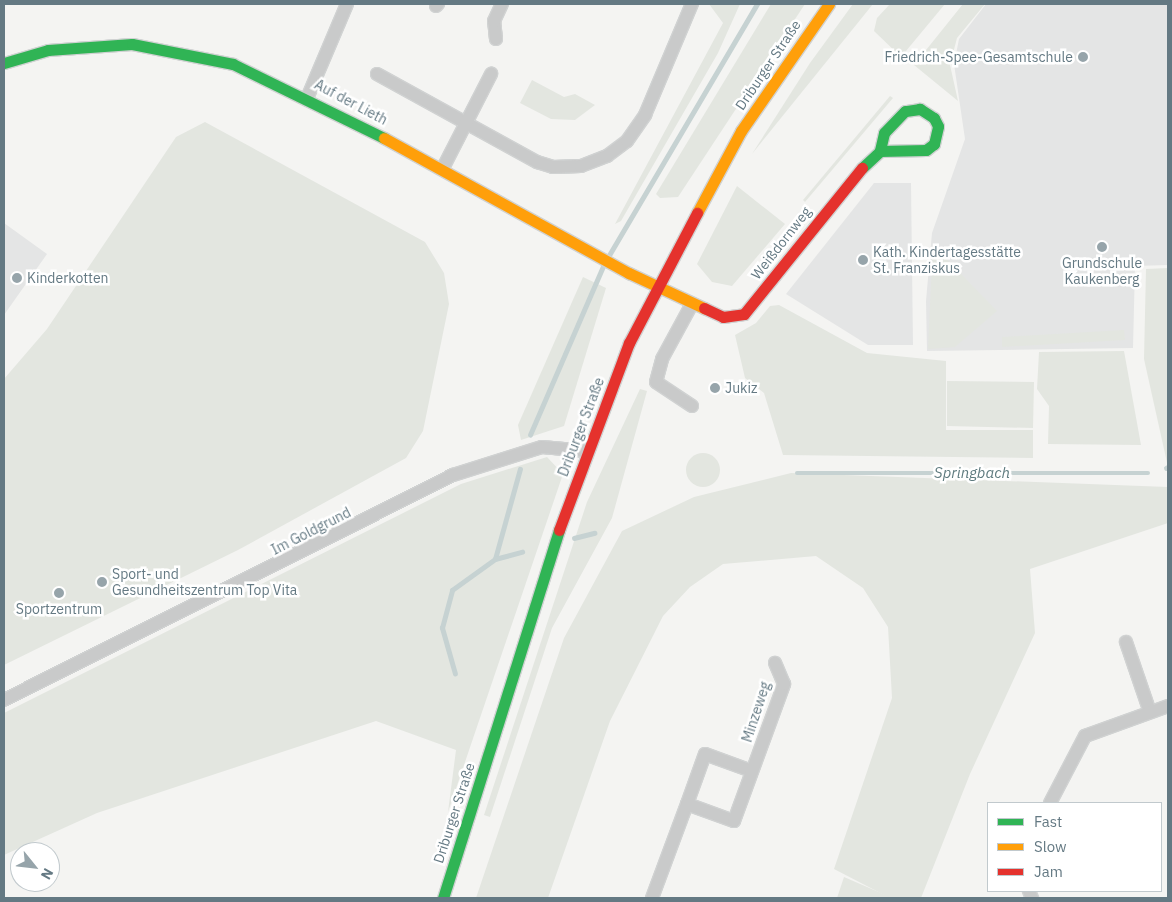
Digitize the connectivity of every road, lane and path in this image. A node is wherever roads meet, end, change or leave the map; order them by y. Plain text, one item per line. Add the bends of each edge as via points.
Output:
1 (347, 4) edge
2 (502, 4) edge
3 (692, 4) edge
4 (828, 4) edge
5 (496, 39) dead end
6 (4, 63) edge
7 (377, 74) dead end
8 (490, 74) dead end
9 (308, 96) junction
10 (465, 123) junction
11 (880, 151) junction
12 (443, 168) junction
13 (657, 287) junction
14 (692, 304) junction
15 (692, 406) dead end
16 (586, 451) junction
17 (1126, 642) dead end
18 (775, 663) dead end
19 (4, 700) edge
20 (1168, 706) edge
21 (1150, 712) junction
22 (752, 771) junction
23 (1051, 802) edge
24 (687, 804) junction
25 (443, 898) edge
26 (652, 898) edge

1 - 9 street
2 - 5 street via 494,21
3 - 10 street via 644,115 627,141 607,156 581,166 553,167
4 - 13 street, Driburger Straße via 741,131
6 - 9 street, Auf der Lieth via 48,50 132,44 207,56
7 - 10 street
8 - 10 street
9 - 12 street, Auf der Lieth
10 - 12 street
11 - 11 street, Weißdornweg via 926,150 937,136 934,118 920,109 904,111 884,133
11 - 14 street, Weißdornweg via 744,314 723,318
12 - 13 street, Auf der Lieth
13 - 14 street, Weißdornweg
13 - 16 street, Driburger Straße
14 - 15 street via 662,359 656,382
16 - 19 street, Im Goldgrund via 542,447 453,475
16 - 25 street, Driburger Straße
17 - 21 street
18 - 22 street, Minzeweg via 784,684
20 - 21 street
21 - 23 street via 1085,736
22 - 24 street via 705,754
22 - 24 street, Minzeweg via 734,821
24 - 26 street

